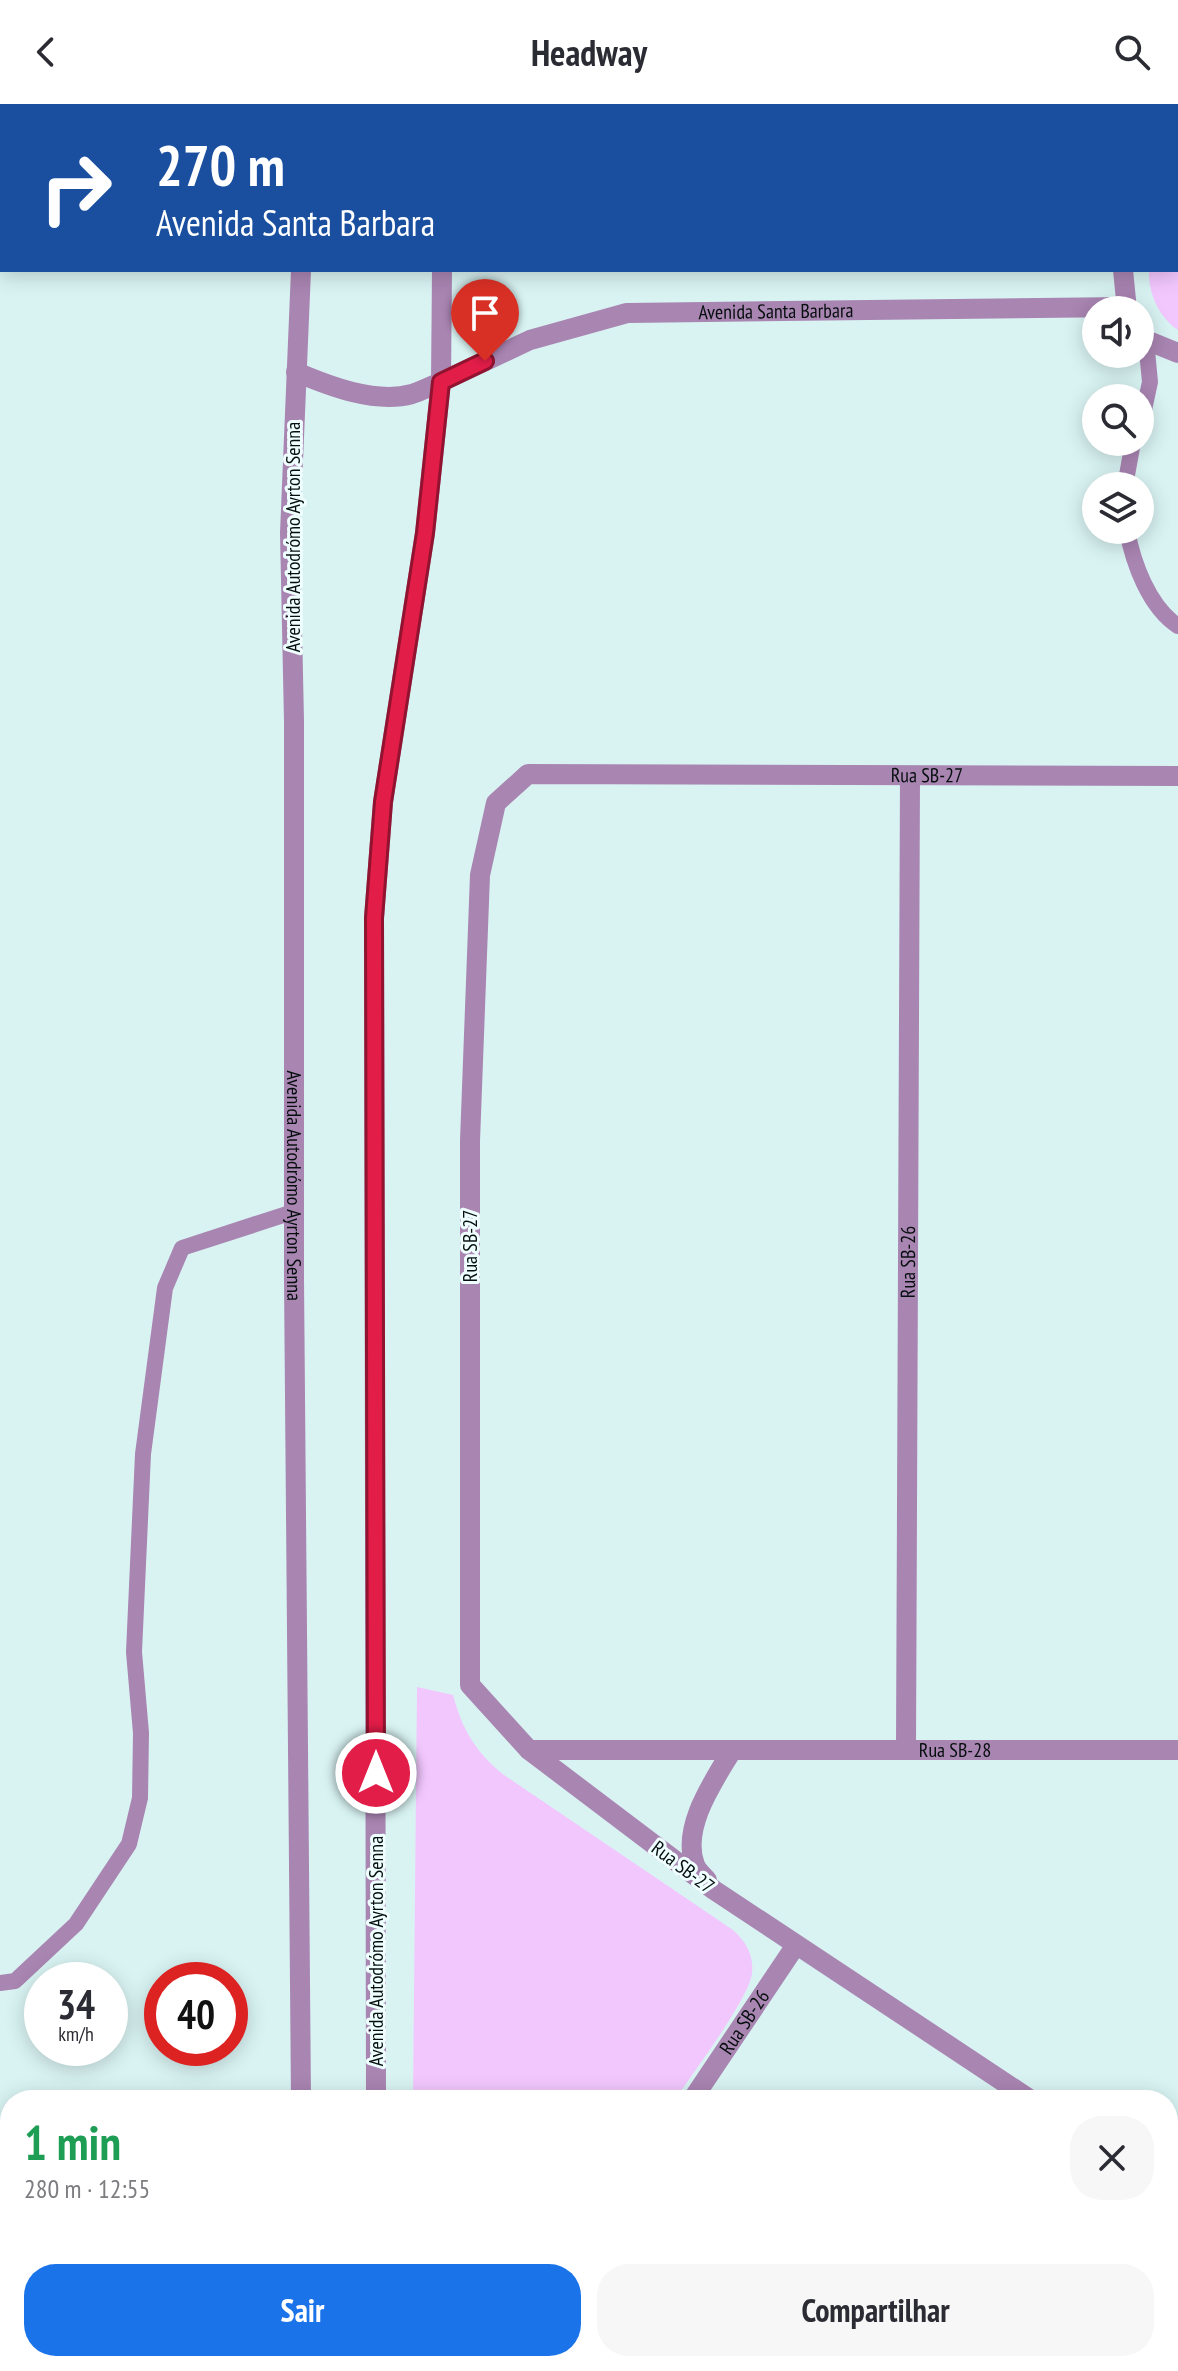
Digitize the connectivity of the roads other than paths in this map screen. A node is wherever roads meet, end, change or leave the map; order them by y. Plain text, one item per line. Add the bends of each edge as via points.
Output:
1 (301, 272) edge
2 (442, 272) edge
3 (1123, 272) edge
4 (1125, 296) edge
5 (1082, 308) edge
6 (1154, 341) edge
7 (1178, 353) edge
8 (296, 372) junction
9 (441, 382) junction
10 (1131, 544) edge
11 (1178, 626) edge
12 (910, 776) junction
13 (1178, 776) edge
14 (296, 1211) junction
15 (529, 1750) junction
16 (906, 1750) junction
17 (1178, 1750) edge
18 (731, 1752) junction
19 (714, 1890) junction
20 (796, 1945) junction
21 (0, 1983) edge
22 (301, 2090) edge
23 (376, 2090) edge
24 (699, 2090) edge
25 (1016, 2090) edge

1 - 8 street, Avenida Autodrómo Ayrton Senna
2 - 9 street, Avenida Autodrómo Ayrton Senna
3 - 4 street
5 - 9 street, Avenida Santa Barbara via 627,313 530,340
6 - 7 street
8 - 9 street, Avenida Santa Barbara via 336,389 374,395 409,395
8 - 14 street, Avenida Autodrómo Ayrton Senna via 290,533
9 - 23 street, Avenida Autodrómo Ayrton Senna via 425,533 383,802 374,918
10 - 11 lane via 1154,599
12 - 13 street, Rua SB-27
12 - 15 street, Rua SB-27 via 528,774 496,803 480,875 470,1141 470,1685
12 - 16 street, Rua SB-26
14 - 21 lane via 182,1248 165,1288 143,1454 134,1652 140,1798 129,1844 76,1924 15,1981
14 - 22 street, Avenida Autodrómo Ayrton Senna
15 - 18 street, Rua SB-28
15 - 19 street, Rua SB-27
16 - 17 street, Rua SB-28
16 - 18 street, Rua SB-28
18 - 19 street via 702,1800 692,1838 695,1865
19 - 20 street, Rua SB-27
20 - 24 street, Rua SB-26
20 - 25 street, Rua SB-27

